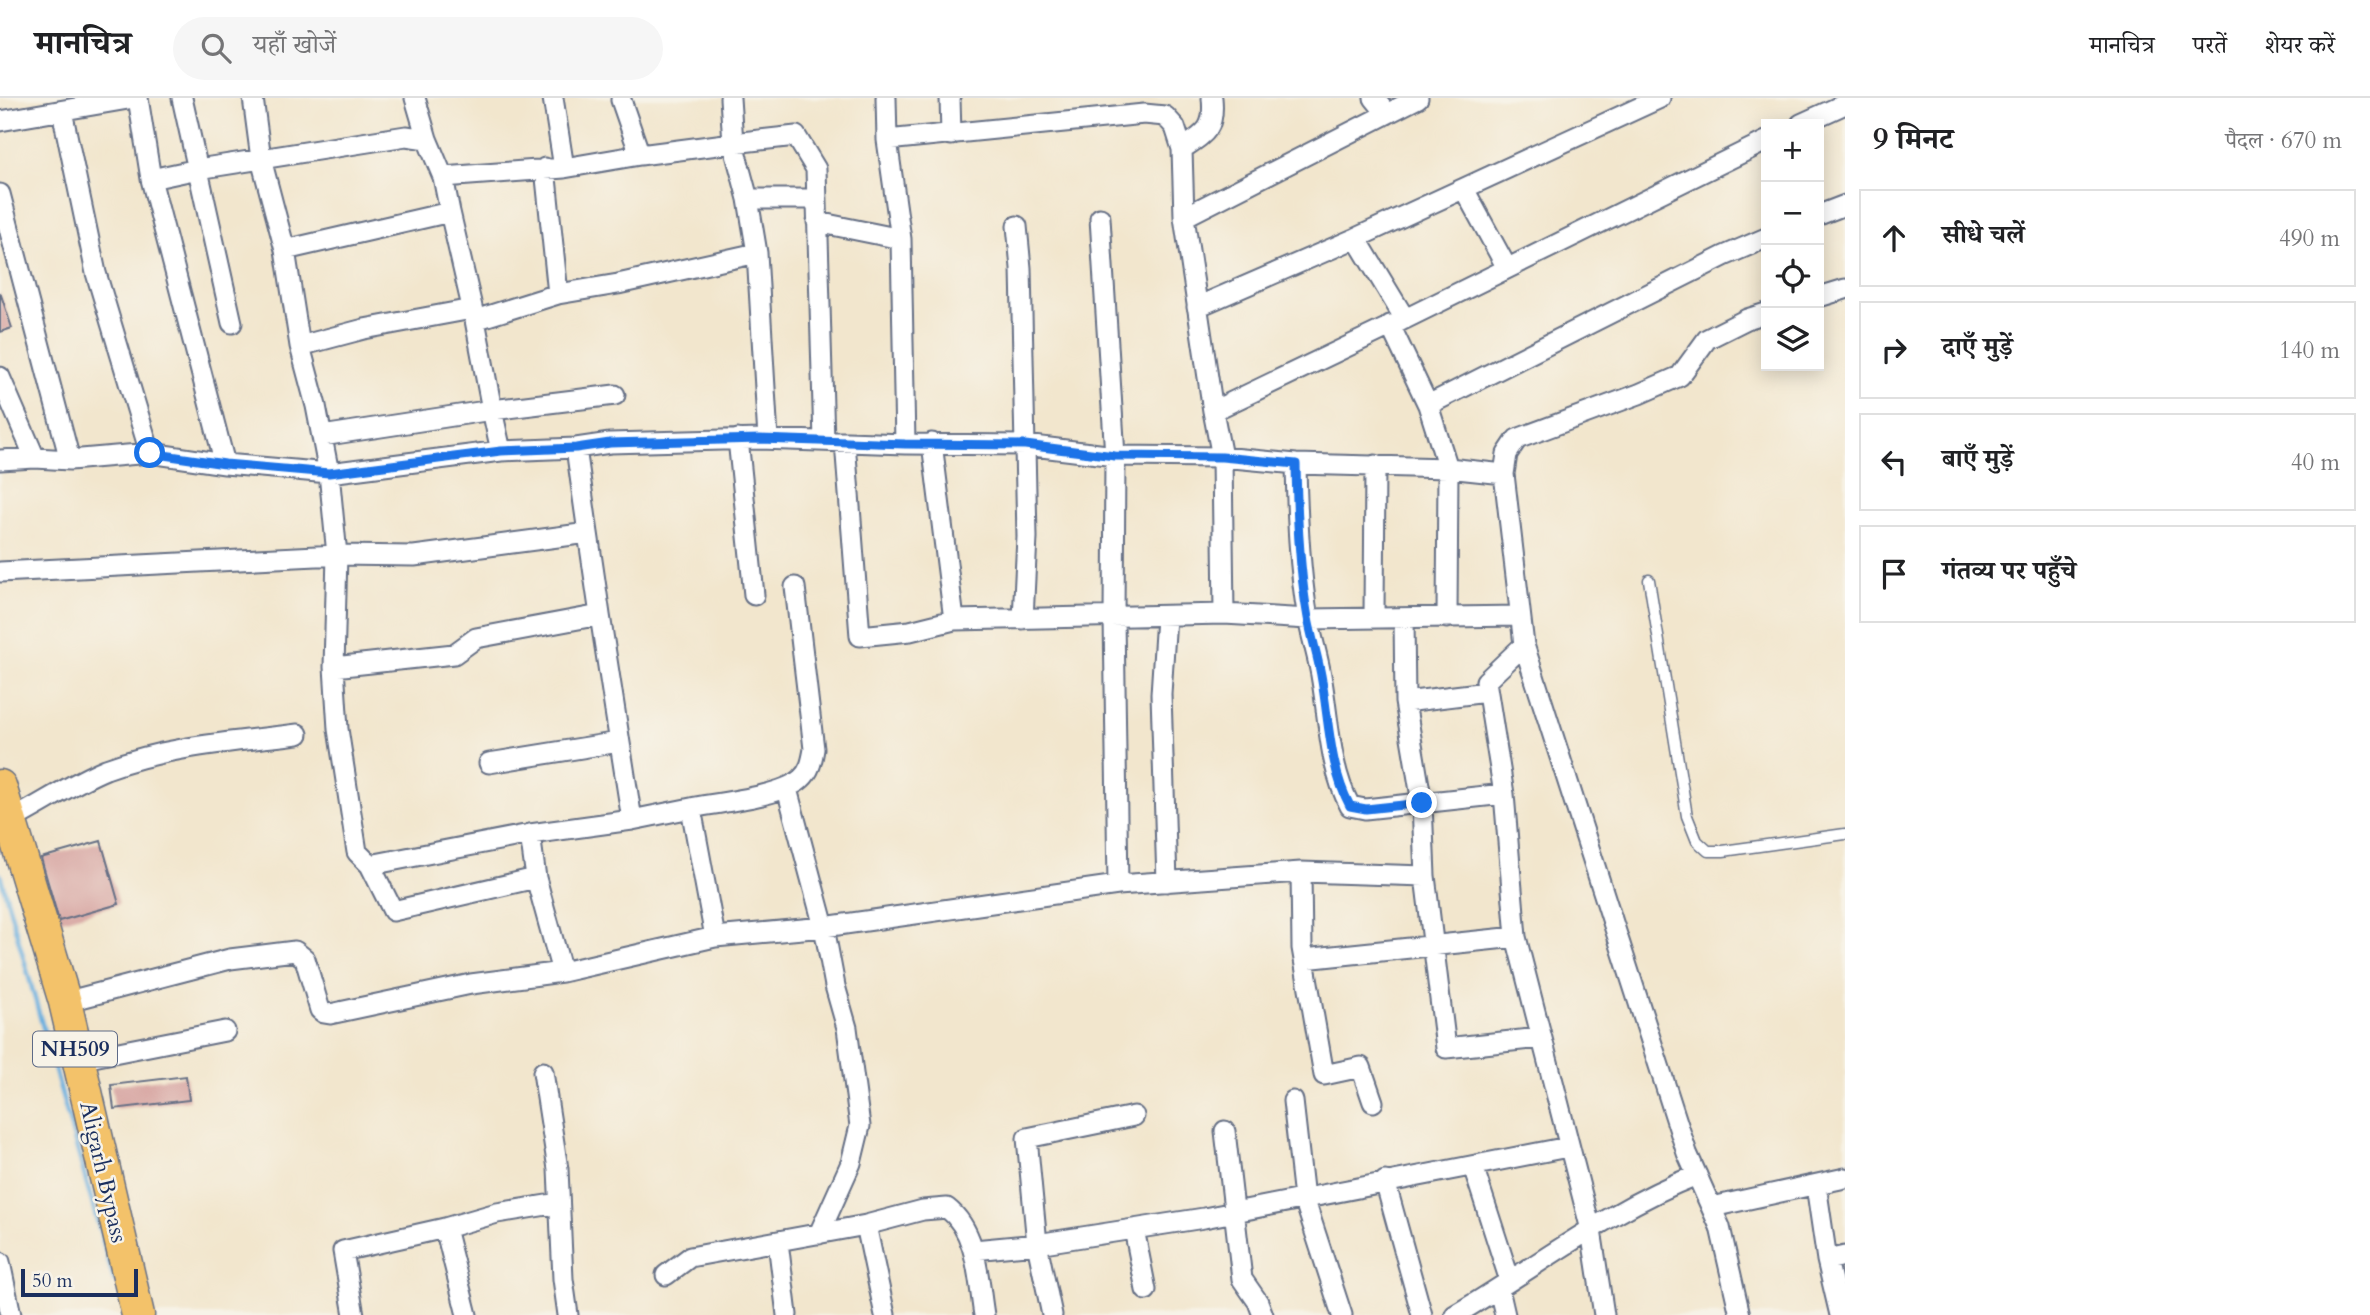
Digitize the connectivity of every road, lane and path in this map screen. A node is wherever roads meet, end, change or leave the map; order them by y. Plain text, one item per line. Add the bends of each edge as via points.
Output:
1 (136, 98) edge
2 (182, 98) edge
3 (253, 98) edge
4 (415, 98) edge
5 (553, 98) edge
6 (730, 98) edge
7 (886, 98) edge
8 (950, 98) edge
9 (1212, 98) edge
10 (1374, 98) edge
11 (1418, 98) edge
12 (1660, 98) edge
13 (621, 100) dead end
14 (1845, 104) edge
15 (62, 111) junction
16 (1387, 114) junction
17 (1812, 119) edge
18 (0, 121) edge
19 (951, 135) junction
20 (427, 139) junction
21 (887, 140) junction
22 (733, 143) junction
23 (1761, 143) edge
24 (1182, 149) junction
25 (640, 155) junction
26 (261, 159) junction
27 (555, 168) junction
28 (198, 169) junction
29 (443, 177) junction
30 (152, 179) junction
31 (1464, 189) junction
32 (0, 194) edge
33 (748, 199) junction
34 (816, 199) junction
35 (1845, 205) edge
36 (450, 212) junction
37 (1824, 213) edge
38 (1184, 217) junction
39 (1100, 218) dead end
40 (817, 222) junction
41 (1017, 226) dead end
42 (1356, 238) junction
43 (901, 239) junction
44 (1761, 240) edge
45 (285, 250) junction
46 (757, 253) junction
47 (1507, 268) junction
48 (1845, 289) edge
49 (558, 294) junction
50 (1824, 295) edge
51 (1197, 307) junction
52 (474, 314) junction
53 (1761, 315) edge
54 (1397, 322) junction
55 (232, 323) dead end
56 (300, 345) junction
57 (0, 377) edge
58 (615, 395) dead end
59 (1428, 405) junction
60 (492, 410) junction
61 (1213, 411) junction
62 (322, 436) junction
63 (738, 439) junction
64 (768, 439) junction
65 (824, 441) junction
66 (845, 442) junction
67 (932, 443) junction
68 (905, 444) junction
69 (1025, 445) junction
70 (576, 448) junction
71 (501, 451) junction
72 (150, 453) junction
73 (1115, 456) junction
74 (35, 457) junction
75 (1222, 457) junction
76 (0, 460) edge
77 (70, 460) junction
78 (225, 464) junction
79 (1296, 464) junction
80 (1375, 465) junction
81 (1448, 468) junction
82 (329, 473) junction
83 (1504, 474) junction
84 (588, 533) junction
85 (337, 555) junction
86 (0, 572) edge
87 (1649, 580) dead end
88 (795, 587) dead end
89 (754, 595) dead end
90 (1224, 614) junction
91 (600, 615) junction
92 (1374, 616) junction
93 (1520, 616) junction
94 (1166, 617) junction
95 (1114, 618) junction
96 (1308, 618) junction
97 (1404, 618) junction
98 (1447, 618) junction
99 (1023, 619) junction
100 (954, 620) junction
101 (1524, 645) junction
102 (334, 667) junction
103 (1488, 692) junction
104 (1405, 702) junction
105 (298, 734) dead end
106 (619, 742) junction
107 (489, 763) dead end
108 (0, 786) edge
109 (787, 789) junction
110 (1504, 794) junction
111 (1422, 803) junction
112 (691, 808) junction
113 (632, 820) junction
114 (530, 834) junction
115 (1845, 834) edge
116 (7, 835) edge
117 (370, 865) junction
118 (1301, 872) junction
119 (1424, 876) junction
120 (536, 878) junction
121 (1167, 882) junction
122 (1118, 885) junction
123 (824, 927) junction
124 (715, 937) junction
125 (1516, 937) junction
126 (1433, 946) junction
127 (1304, 959) junction
128 (562, 972) junction
129 (65, 1002) junction
130 (225, 1031) dead end
131 (1540, 1038) junction
132 (78, 1060) junction
133 (543, 1072) dead end
134 (1293, 1101) dead end
135 (1373, 1102) dead end
136 (1134, 1116) dead end
137 (1225, 1131) dead end
138 (1568, 1147) junction
139 (1473, 1166) junction
140 (1697, 1175) junction
141 (1845, 1178) edge
142 (1385, 1181) junction
143 (1816, 1185) junction
144 (1304, 1198) junction
145 (559, 1203) junction
146 (1712, 1207) junction
147 (1234, 1212) junction
148 (866, 1225) junction
149 (445, 1228) junction
150 (1134, 1229) junction
151 (1591, 1230) junction
152 (819, 1234) junction
153 (778, 1242) junction
154 (1037, 1244) junction
155 (974, 1250) junction
156 (1836, 1258) edge
157 (0, 1262) edge
158 (666, 1275) dead end
159 (1505, 1285) junction
160 (1146, 1290) dead end
161 (1600, 1314) edge
162 (11, 1315) edge
163 (138, 1315) edge
164 (355, 1315) edge
165 (467, 1315) edge
166 (568, 1315) edge
167 (787, 1315) edge
168 (885, 1315) edge
169 (984, 1315) edge
170 (1052, 1315) edge
171 (1263, 1315) edge
172 (1342, 1315) edge
173 (1422, 1315) edge
174 (1455, 1315) edge
175 (1505, 1315) edge
176 (1741, 1315) edge
177 (1840, 1315) edge

1 - 15 street
1 - 30 street
2 - 28 street
3 - 26 street
4 - 20 street
5 - 27 street
6 - 22 street
7 - 21 street
8 - 19 street
9 - 24 street via 1212,123
10 - 16 street
11 - 16 street
12 - 31 street
13 - 25 street
14 - 17 street
15 - 18 street
15 - 72 street via 96,273
16 - 38 street
19 - 21 street
19 - 24 street via 1144,114 1165,116 1175,127
20 - 26 street via 406,136
20 - 29 street
21 - 43 street
22 - 25 street
22 - 33 street
22 - 34 street via 796,136 816,169
23 - 47 street
24 - 38 street
25 - 27 street
26 - 28 street
26 - 45 street
27 - 29 street
27 - 49 street
28 - 30 street
28 - 55 street
29 - 36 street
30 - 78 street
31 - 42 street
31 - 47 street
32 - 77 street
33 - 34 street
33 - 46 street
34 - 40 street
35 - 37 street
36 - 45 street
36 - 52 street
38 - 51 street
39 - 73 street
40 - 43 street
40 - 65 street
41 - 69 street
42 - 51 street
42 - 54 street
43 - 68 street
44 - 59 street
45 - 56 street
46 - 49 street
46 - 64 street
47 - 54 street
48 - 50 street
49 - 52 street
51 - 61 street
52 - 56 street via 364,329
52 - 60 street
53 - 83 street via 1707,339 1680,376 1517,439 1507,454
54 - 59 street
54 - 61 street
56 - 62 street
57 - 74 street
58 - 60 street
59 - 81 street
60 - 62 street
60 - 71 street
61 - 75 street
62 - 82 street
63 - 64 street
63 - 70 street
63 - 89 street
64 - 65 street
65 - 66 street
66 - 68 street
66 - 100 street via 860,636
67 - 68 street
67 - 69 street
67 - 100 street
69 - 73 street
69 - 99 street
70 - 71 street
70 - 84 street
71 - 82 street
72 - 77 street
72 - 78 street
73 - 75 street
73 - 95 street
74 - 76 street
74 - 77 street
75 - 79 street
75 - 90 street
78 - 82 street
79 - 80 street
79 - 96 street
80 - 81 street
80 - 92 street
81 - 83 street
81 - 98 street
82 - 85 street
83 - 93 street
84 - 85 street via 414,556
84 - 91 street
85 - 86 street
85 - 102 street
87 - 115 lane via 1687,816 1697,841 1707,852
88 - 109 street via 814,750 810,769
90 - 94 street
90 - 96 street
91 - 102 street via 476,638 454,654
91 - 106 street
92 - 96 street
92 - 97 street
93 - 98 street
93 - 101 street
94 - 95 street
94 - 121 street via 1161,694
95 - 99 street
95 - 122 street
96 - 111 street via 1342,792 1350,806 1366,809
97 - 98 street
97 - 104 street
99 - 100 street
101 - 103 street via 1486,681
101 - 140 street
102 - 117 street via 338,729 357,852
103 - 104 street
103 - 110 street
104 - 111 street
105 - 116 street via 190,747 104,770
106 - 107 street
106 - 113 street
108 - 116 highway, Aligarh Bypass / NH509
109 - 112 street
109 - 123 street
110 - 111 street
110 - 125 street
111 - 119 street
112 - 113 street
112 - 124 street
113 - 114 street
114 - 117 street
114 - 120 street
116 - 129 highway, Aligarh Bypass / NH509
117 - 120 street via 393,911
118 - 119 street
118 - 121 street
118 - 127 street
119 - 126 street
120 - 128 street
121 - 122 street
122 - 123 street
123 - 124 street
123 - 152 street via 847,1028 860,1126 851,1163
124 - 128 street
125 - 126 street
125 - 131 street
126 - 127 street
126 - 131 street via 1446,1048
127 - 135 street via 1324,1075 1361,1066
128 - 129 street via 471,984 330,1014 320,1010 305,959 287,951 230,959
129 - 132 highway, Aligarh Bypass / NH509
130 - 132 street
131 - 138 street
132 - 163 highway, Aligarh Bypass / NH509
133 - 145 street
134 - 144 street
136 - 154 street via 1027,1138
137 - 147 street
138 - 139 street
138 - 151 street
139 - 142 street
139 - 159 street
140 - 146 street
140 - 151 street via 1666,1187
141 - 143 street
142 - 144 street
142 - 173 street
143 - 146 street
143 - 156 street
144 - 147 street
144 - 172 street
145 - 149 street via 497,1213
145 - 166 street
146 - 176 street
147 - 150 street
147 - 171 street via 1242,1279
148 - 152 street
148 - 155 street via 947,1208 958,1217
148 - 168 street
149 - 164 street via 343,1251
149 - 165 street
150 - 154 street
150 - 160 street
151 - 159 street
151 - 161 street
152 - 153 street
153 - 158 street via 690,1257
153 - 167 street
154 - 155 street
154 - 170 street
155 - 169 street
156 - 177 street
157 - 162 street
159 - 174 street
159 - 175 street

